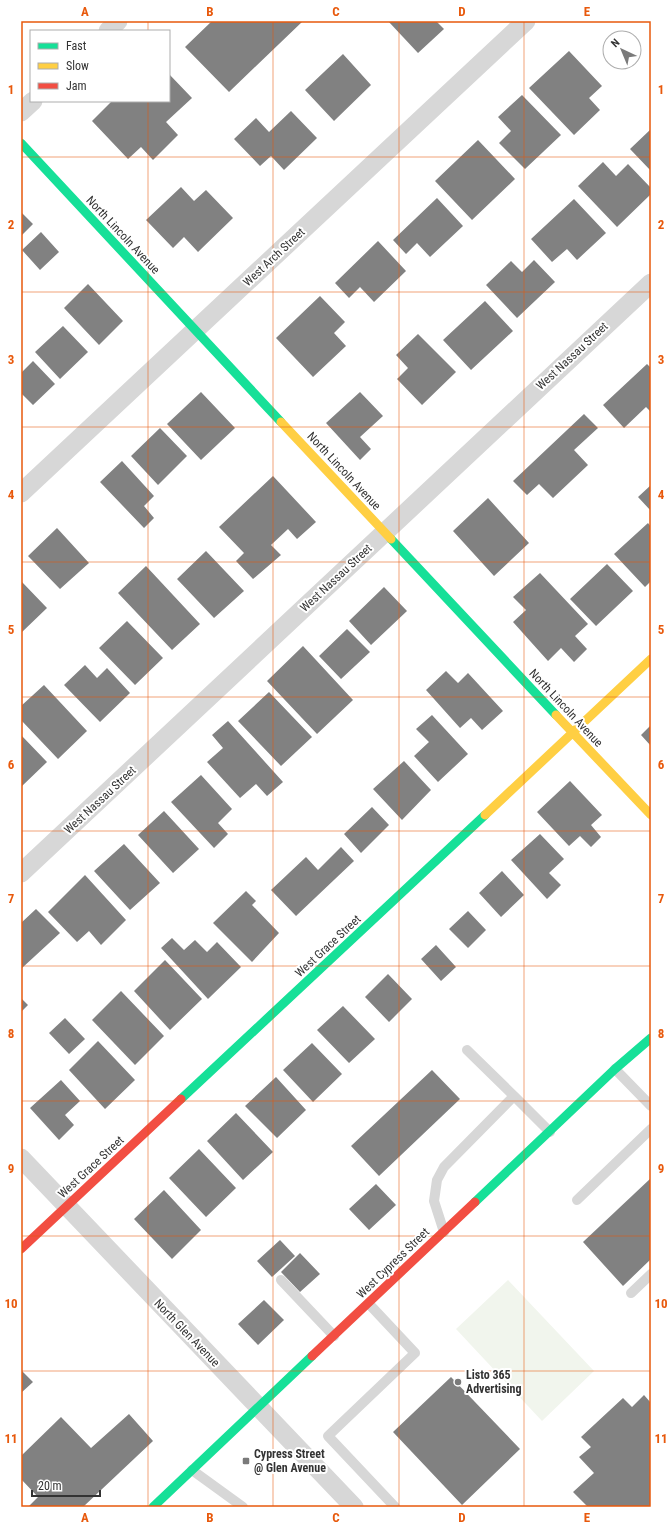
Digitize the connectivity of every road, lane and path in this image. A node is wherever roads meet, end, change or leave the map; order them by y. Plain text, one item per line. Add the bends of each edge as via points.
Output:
1 (118, 21) edge
2 (526, 21) edge
3 (109, 30) edge
4 (32, 102) edge
5 (21, 112) edge
6 (21, 143) edge
7 (651, 283) edge
8 (195, 331) junction
9 (21, 493) edge
10 (385, 532) junction
11 (651, 659) edge
12 (572, 733) junction
13 (651, 815) edge
14 (21, 873) edge
15 (651, 1038) edge
16 (467, 1050) dead end
17 (615, 1069) junction
18 (514, 1096) junction
19 (651, 1106) edge
20 (651, 1129) edge
21 (550, 1132) junction
22 (21, 1158) edge
23 (577, 1200) dead end
24 (67, 1206) junction
25 (444, 1232) junction
26 (21, 1249) edge
27 (651, 1274) edge
28 (281, 1280) dead end
29 (631, 1293) dead end
30 (369, 1304) junction
31 (334, 1336) junction
32 (258, 1407) junction
33 (192, 1470) junction
34 (153, 1507) edge
35 (243, 1507) edge
36 (354, 1507) edge
37 (395, 1507) edge

1 - 3 street
2 - 8 street, West Arch Street
4 - 5 street
6 - 8 street, North Lincoln Avenue
7 - 10 street, West Nassau Street
8 - 9 street, West Arch Street
8 - 10 street, North Lincoln Avenue
10 - 12 street, North Lincoln Avenue
10 - 14 street, West Nassau Street
11 - 12 street, West Grace Street
12 - 13 street, North Lincoln Avenue
12 - 24 street, West Grace Street
15 - 17 street, West Cypress Street
16 - 18 lane
17 - 19 lane
17 - 21 street, West Cypress Street
18 - 21 lane
18 - 25 lane via 450,1161 437,1180 434,1201
20 - 23 lane
21 - 25 street, West Cypress Street
22 - 24 street, North Glen Avenue
24 - 26 street, West Grace Street
24 - 32 street, North Glen Avenue
25 - 30 street, West Cypress Street
27 - 29 lane
28 - 31 lane
30 - 31 street, West Cypress Street
30 - 37 lane via 415,1353 328,1436
31 - 32 street, West Cypress Street
32 - 33 street, West Cypress Street
32 - 36 street, North Glen Avenue
33 - 34 street, West Cypress Street
33 - 35 lane

